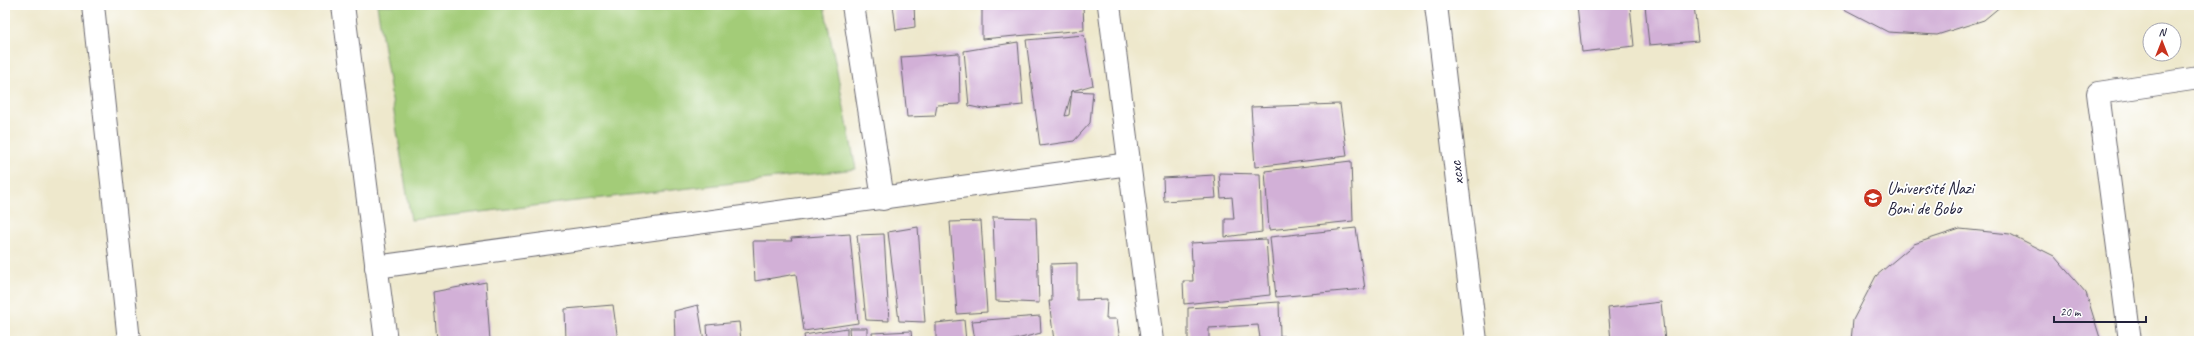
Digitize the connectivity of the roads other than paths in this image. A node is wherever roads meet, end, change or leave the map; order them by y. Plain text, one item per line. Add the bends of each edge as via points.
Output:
1 (93, 5) edge
2 (343, 5) edge
3 (854, 5) edge
4 (1109, 5) edge
5 (1436, 5) edge
6 (2199, 78) edge
7 (1129, 164) junction
8 (883, 198) junction
9 (376, 266) junction
10 (130, 341) edge
11 (386, 341) edge
12 (1152, 341) edge
13 (1476, 341) edge
14 (2130, 341) edge

1 - 10 street
2 - 9 street
3 - 8 street
4 - 7 street
5 - 13 street, xcxc
6 - 14 street via 2098,93
7 - 8 street
7 - 12 street
8 - 9 street
9 - 11 street

